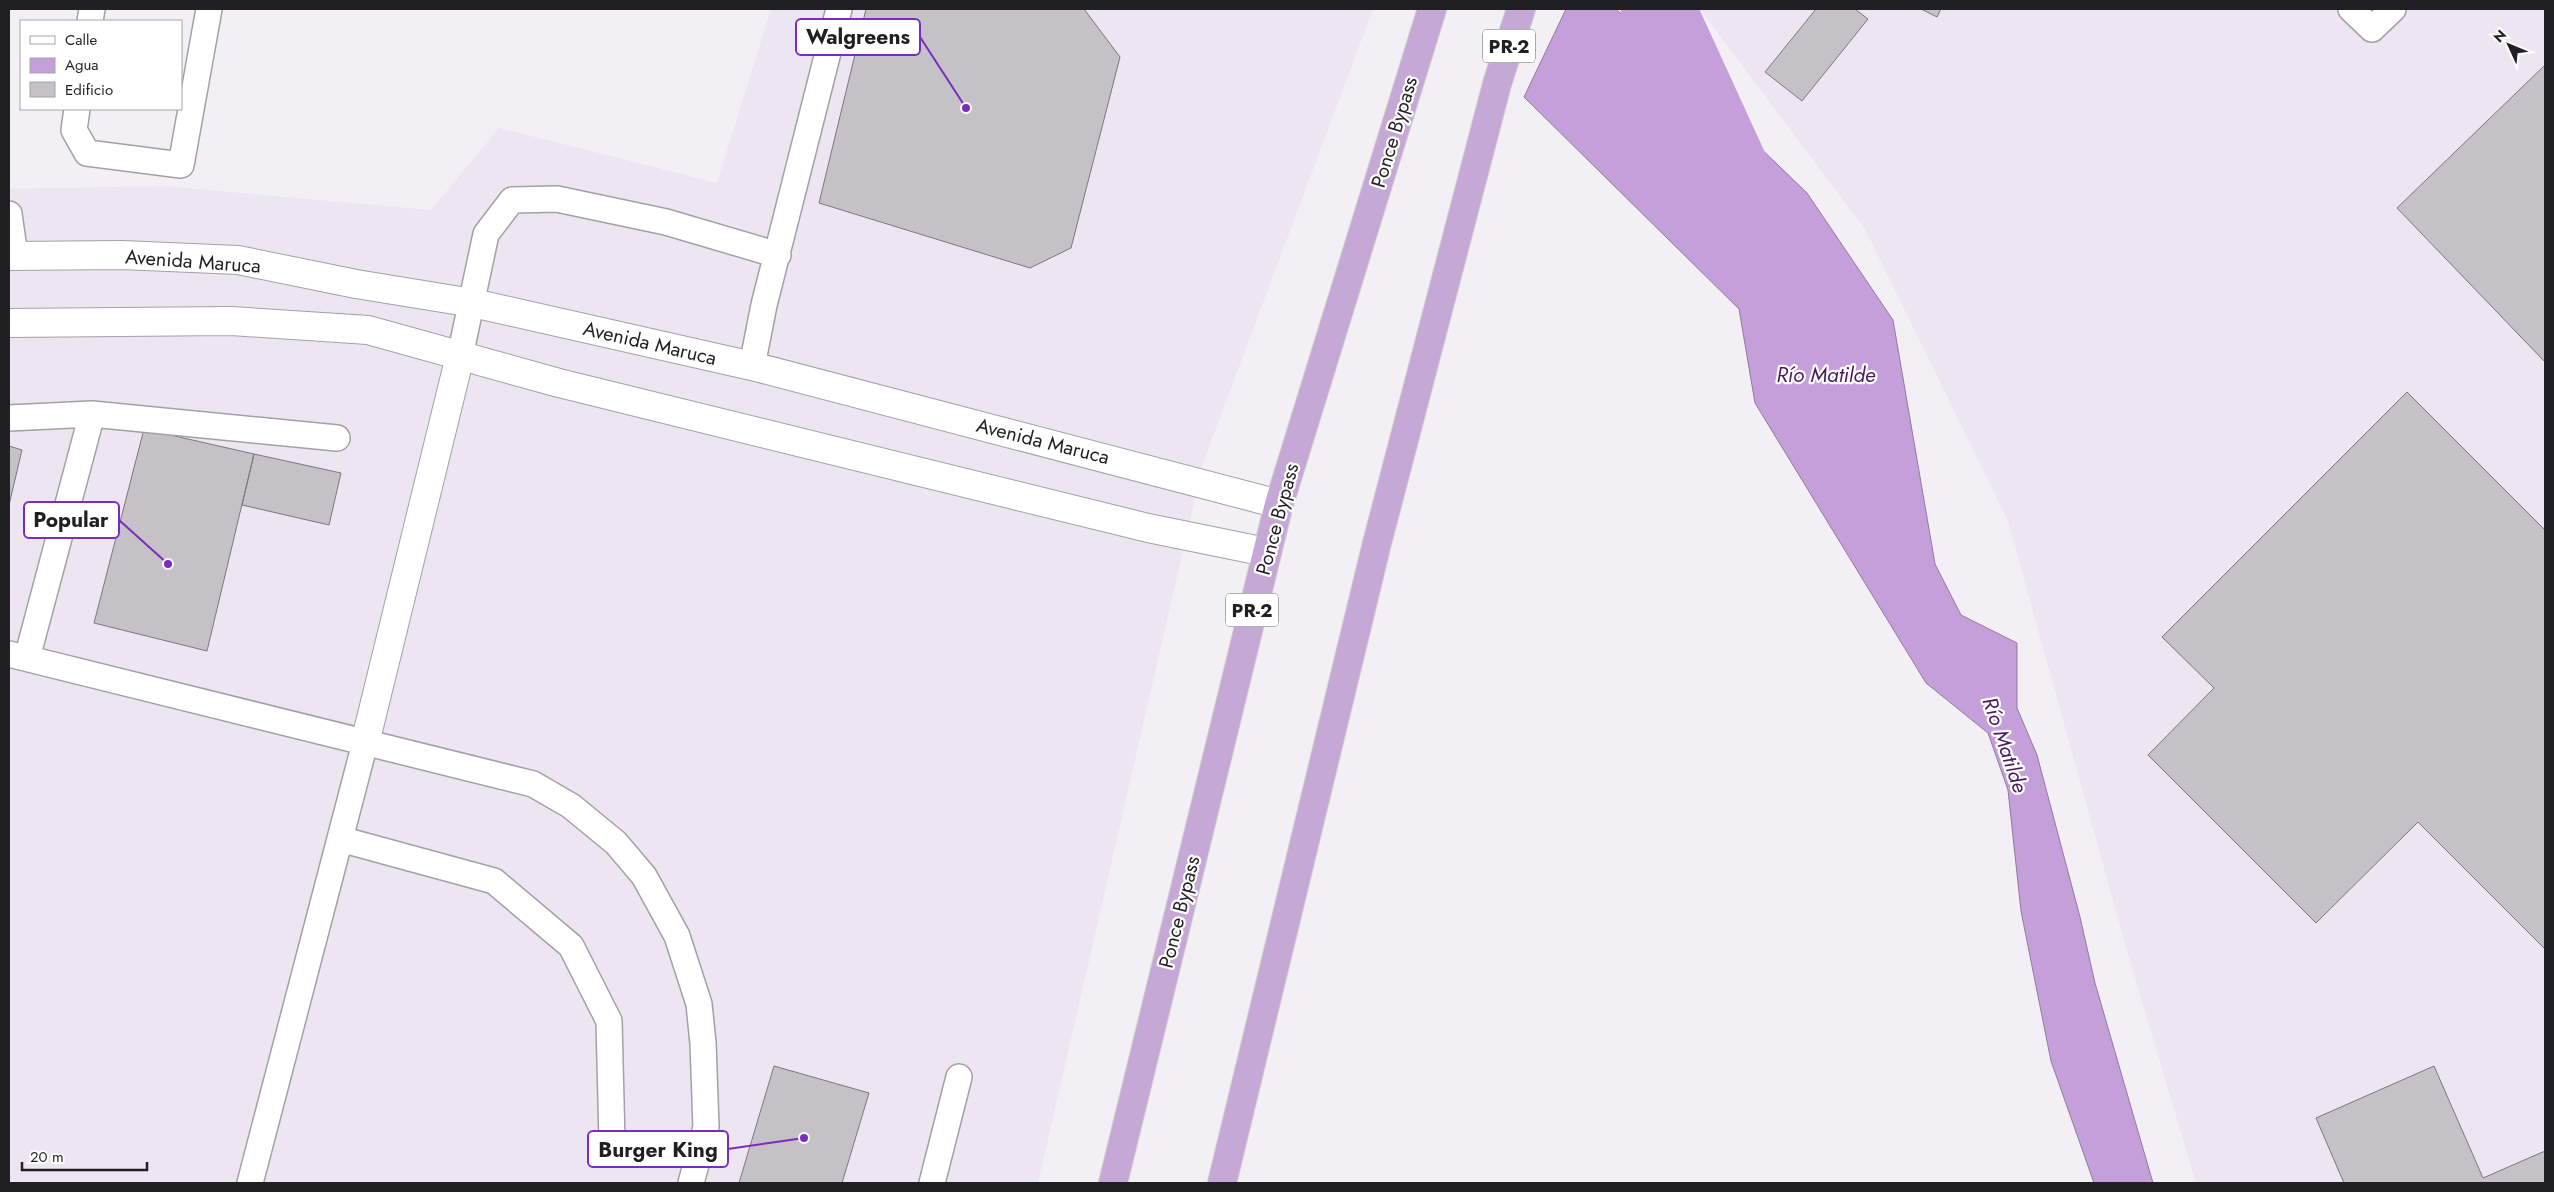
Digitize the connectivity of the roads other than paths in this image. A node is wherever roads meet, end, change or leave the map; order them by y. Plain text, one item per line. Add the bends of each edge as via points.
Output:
1 (209, 9) edge
2 (839, 9) edge
3 (1432, 9) edge
4 (1521, 9) edge
5 (2351, 9) edge
6 (2393, 9) edge
7 (77, 110) edge
8 (9, 214) edge
9 (778, 255) junction
10 (12, 256) edge
11 (473, 303) junction
12 (9, 323) edge
13 (460, 356) junction
14 (752, 366) junction
15 (92, 414) junction
16 (9, 418) edge
17 (337, 438) dead end
18 (1279, 504) junction
19 (1266, 552) junction
20 (18, 656) edge
21 (365, 743) junction
22 (340, 839) junction
23 (960, 1077) dead end
24 (612, 1142) dead end
25 (250, 1183) edge
26 (691, 1183) edge
27 (932, 1183) edge
28 (1113, 1183) edge
29 (1222, 1183) edge

1 - 7 lane via 181,165 87,153 74,130
2 - 9 lane
3 - 18 highway, Ponce Bypass / PR-2
4 - 29 highway, PR-2 via 1497,84 1377,543
5 - 6 lane via 2372,29
8 - 10 lane
9 - 11 lane via 666,222 557,199 512,200 486,234
9 - 14 lane
10 - 11 street, Avenida Maruca via 122,254 238,260
11 - 13 lane
11 - 14 street, Avenida Maruca
12 - 13 street via 231,321 368,330
13 - 19 street via 1148,528
13 - 21 street
14 - 18 street, Avenida Maruca
15 - 16 lane
15 - 17 lane
15 - 20 lane
18 - 19 highway, Ponce Bypass / PR-2
19 - 28 highway, Ponce Bypass / PR-2
20 - 21 lane
21 - 22 lane
21 - 26 lane via 534,784 571,806 616,843 644,876 676,936 699,1004 706,1127
22 - 24 lane via 494,881 571,946 609,1021
22 - 25 lane
23 - 27 lane

